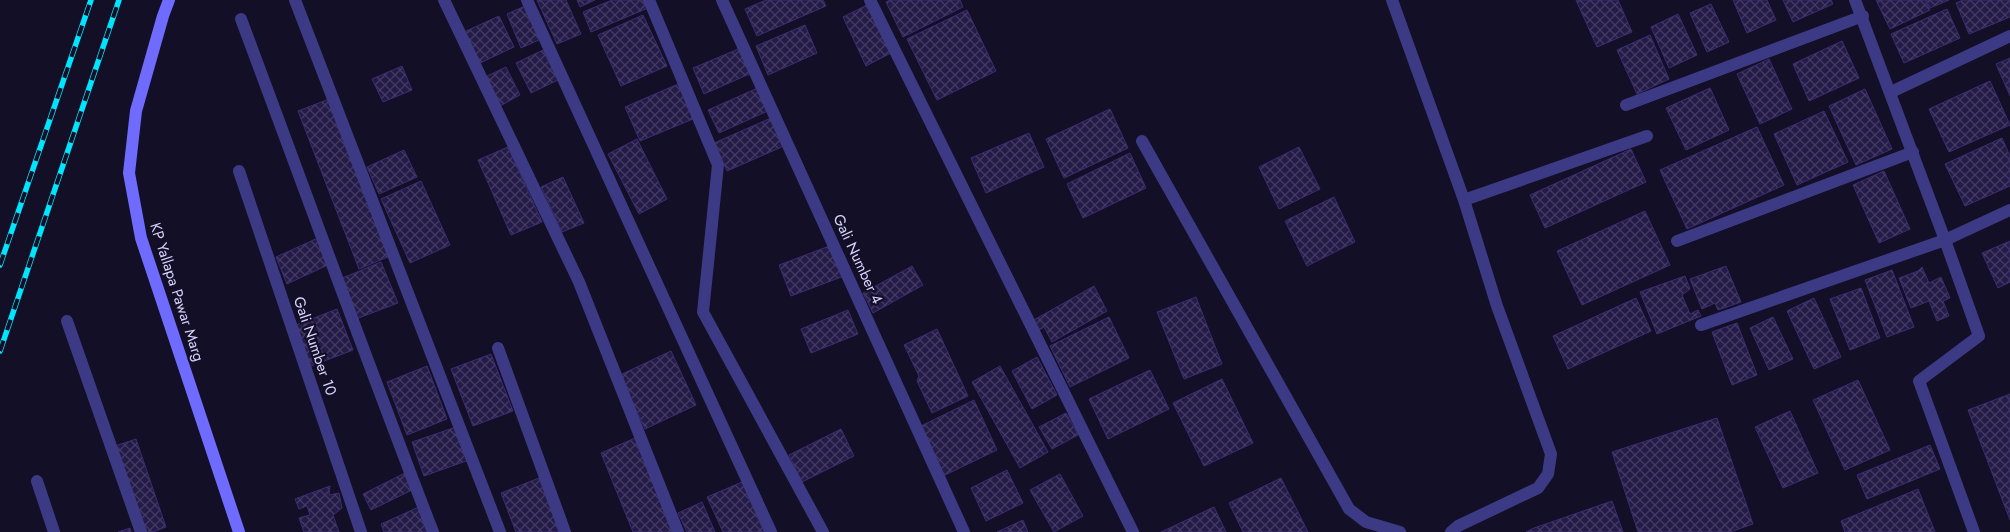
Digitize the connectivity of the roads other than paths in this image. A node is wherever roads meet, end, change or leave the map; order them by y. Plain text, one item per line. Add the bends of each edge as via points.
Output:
1 (169, 0) edge
2 (295, 0) edge
3 (444, 0) edge
4 (527, 0) edge
5 (649, 0) edge
6 (722, 0) edge
7 (870, 0) edge
8 (1392, 0) edge
9 (1856, 0) edge
10 (1863, 16) junction
11 (241, 19) dead end
12 (2010, 36) edge
13 (1891, 92) junction
14 (1626, 105) dead end
15 (1647, 136) dead end
16 (1142, 141) dead end
17 (1912, 152) junction
18 (239, 170) dead end
19 (1464, 200) junction
20 (2010, 210) edge
21 (1945, 240) junction
22 (1677, 242) dead end
23 (67, 321) dead end
24 (1701, 325) dead end
25 (498, 348) dead end
26 (37, 481) dead end
27 (54, 532) edge
28 (141, 532) edge
29 (239, 532) edge
30 (361, 532) edge
31 (433, 532) edge
32 (500, 532) edge
33 (565, 532) edge
34 (678, 532) edge
35 (771, 532) edge
36 (823, 532) edge
37 (964, 532) edge
38 (1133, 532) edge
39 (1400, 532) edge
40 (1451, 532) edge
41 (1974, 532) edge

1 - 29 street, KP Yallapa Pawar Marg via 136,111 129,173 141,238
2 - 32 street
3 - 34 street via 579,282
4 - 35 street
5 - 36 street via 718,166 703,312
6 - 37 street, Gali Number 4
7 - 38 street
8 - 19 street
9 - 10 street
10 - 13 street
10 - 14 street
11 - 31 street
12 - 13 street
13 - 17 street
15 - 19 street
16 - 39 street via 1349,509 1366,522
17 - 21 street
17 - 22 street
18 - 30 street, Gali Number 10
19 - 40 street via 1497,306 1551,454 1548,474 1538,488
20 - 21 street
21 - 24 street
21 - 41 street via 1979,336 1918,382
23 - 28 street
25 - 33 street
26 - 27 street

